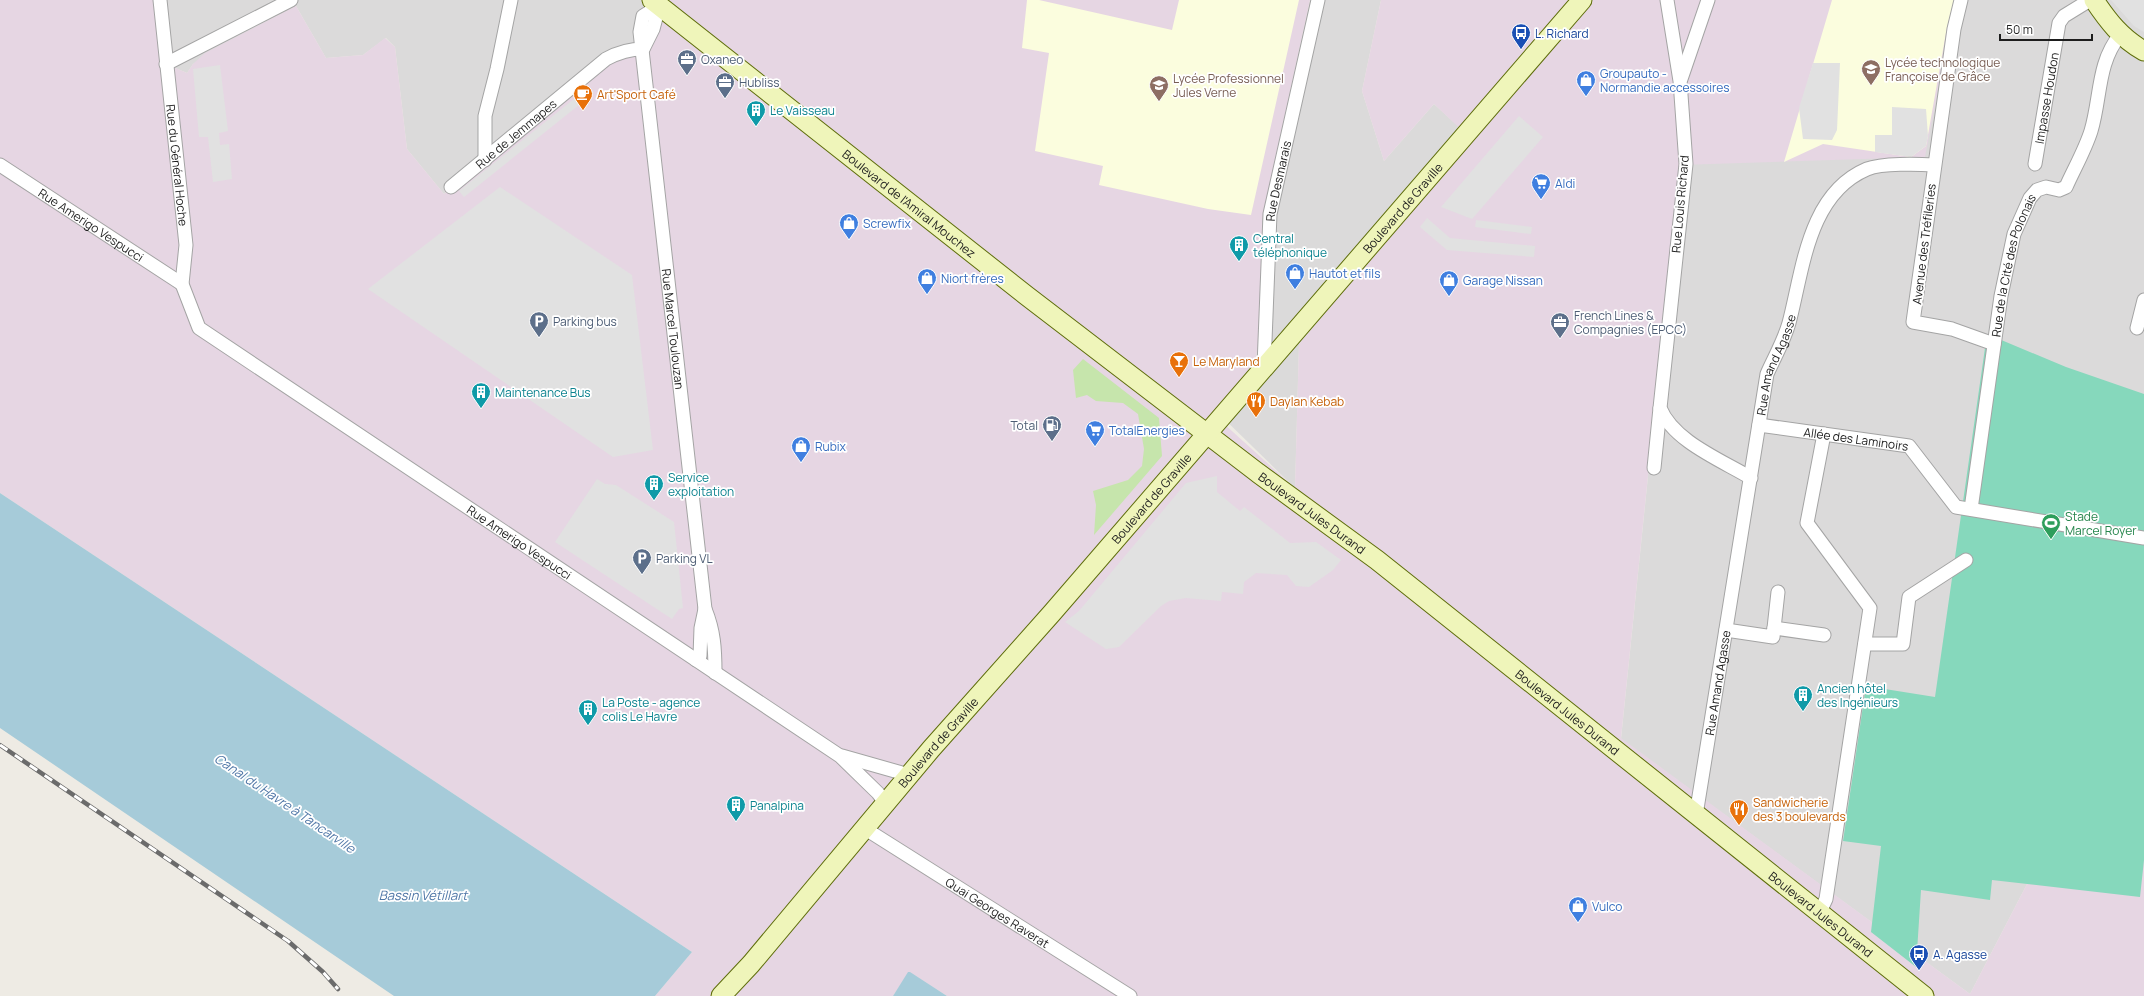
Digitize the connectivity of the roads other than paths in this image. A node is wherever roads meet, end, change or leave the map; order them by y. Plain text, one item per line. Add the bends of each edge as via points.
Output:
1 (160, 0) edge
2 (291, 0) edge
3 (511, 0) edge
4 (1318, 0) edge
5 (1582, 0) edge
6 (1667, 0) edge
7 (1708, 0) edge
8 (1961, 0) edge
9 (2090, 0) edge
10 (2094, 0) edge
11 (657, 2) edge
12 (2120, 35) junction
13 (643, 49) junction
14 (2144, 51) edge
15 (166, 64) junction
16 (1680, 81) junction
17 (485, 160) junction
18 (2035, 164) dead end
19 (0, 165) edge
20 (1934, 165) junction
21 (451, 187) dead end
22 (182, 284) junction
23 (2144, 300) edge
24 (1913, 322) joint
25 (199, 328) joint
26 (2137, 328) dead end
27 (1994, 344) junction
28 (1264, 366) junction
29 (1660, 408) junction
30 (1759, 425) junction
31 (1208, 433) junction
32 (1824, 434) junction
33 (1654, 468) dead end
34 (1751, 478) junction
35 (1971, 509) junction
36 (2144, 538) edge
37 (1966, 560) dead end
38 (1778, 592) dead end
39 (705, 609) junction
40 (1774, 628) junction
41 (1726, 630) junction
42 (1824, 635) dead end
43 (1865, 644) junction
44 (696, 660) junction
45 (715, 673) junction
46 (840, 756) junction
47 (909, 775) junction
48 (886, 804) junction
49 (1696, 815) junction
50 (864, 828) junction
51 (1819, 914) junction
52 (721, 996) edge
53 (1130, 996) edge
54 (1924, 996) edge

1 - 15 street, Rue du Général Hoche
2 - 15 street
3 - 17 street via 485,116
4 - 28 street, Rue Desmarais via 1270,214
5 - 28 main road, Boulevard de Graville
6 - 16 street, Rue Louis Richard
7 - 16 street
8 - 20 street via 1954,29
9 - 18 street, Impasse Houdon via 2064,16 2058,23
10 - 12 main road
11 - 13 street via 653,29
11 - 31 main road, Boulevard de l'Amiral Mouchez via 1027,296
12 - 14 main road
12 - 27 street, Rue de la Cité des Polonais via 2108,52 2091,131 2066,187 2059,190 2046,187 2037,190 2030,198 2014,234
13 - 17 street, Rue de Jemmapes via 630,49 606,59
13 - 39 street, Rue Marcel Toulouzan
15 - 22 street, Rue du Général Hoche via 186,244
16 - 29 street, Rue Louis Richard via 1686,164
17 - 21 street, Rue de Jemmapes
19 - 22 street, Rue Amerigo Vespucci
20 - 24 street, Avenue des Tréfileries
20 - 30 street, Rue Amand Agasse via 1912,164 1868,169 1851,178 1837,190 1826,206 1809,242 1788,325 1767,374
22 - 25 street, Rue du Général Hoche
23 - 26 street
24 - 27 street, Rue de la Cité des Polonais via 1952,329
25 - 44 street, Rue Amerigo Vespucci
27 - 35 street, Rue de la Cité des Polonais
28 - 31 main road, Boulevard de Graville
29 - 33 street, Rue Louis Richard
29 - 34 street via 1671,428
30 - 32 street, Allée des Laminoirs
30 - 34 street, Rue Amand Agasse
31 - 47 main road, Boulevard de Graville
31 - 49 main road, Boulevard Jules Durand via 1377,560
32 - 35 street, Allée des Laminoirs via 1909,446 1956,507
32 - 43 street via 1807,523 1870,608
34 - 41 street, Rue Amand Agasse
35 - 36 street, Allée des Laminoirs
37 - 43 street via 1910,597 1903,644
38 - 40 street
39 - 44 street, Rue Marcel Toulouzan via 700,656
39 - 45 street, Rue Marcel Toulouzan via 716,646
40 - 41 street via 1773,637
40 - 42 street
41 - 49 street, Rue Amand Agasse
43 - 51 street via 1826,898
44 - 45 street, Rue Amerigo Vespucci
45 - 46 street, Rue Amerigo Vespucci
46 - 47 street, Rue Amerigo Vespucci
46 - 48 street, Rue Amerigo Vespucci
47 - 48 main road, Boulevard de Graville
48 - 50 main road, Boulevard de Graville
49 - 51 main road, Boulevard Jules Durand
50 - 52 main road, Boulevard de Graville via 751,964
50 - 53 street, Quai Georges Raverat
51 - 54 main road, Boulevard Jules Durand

